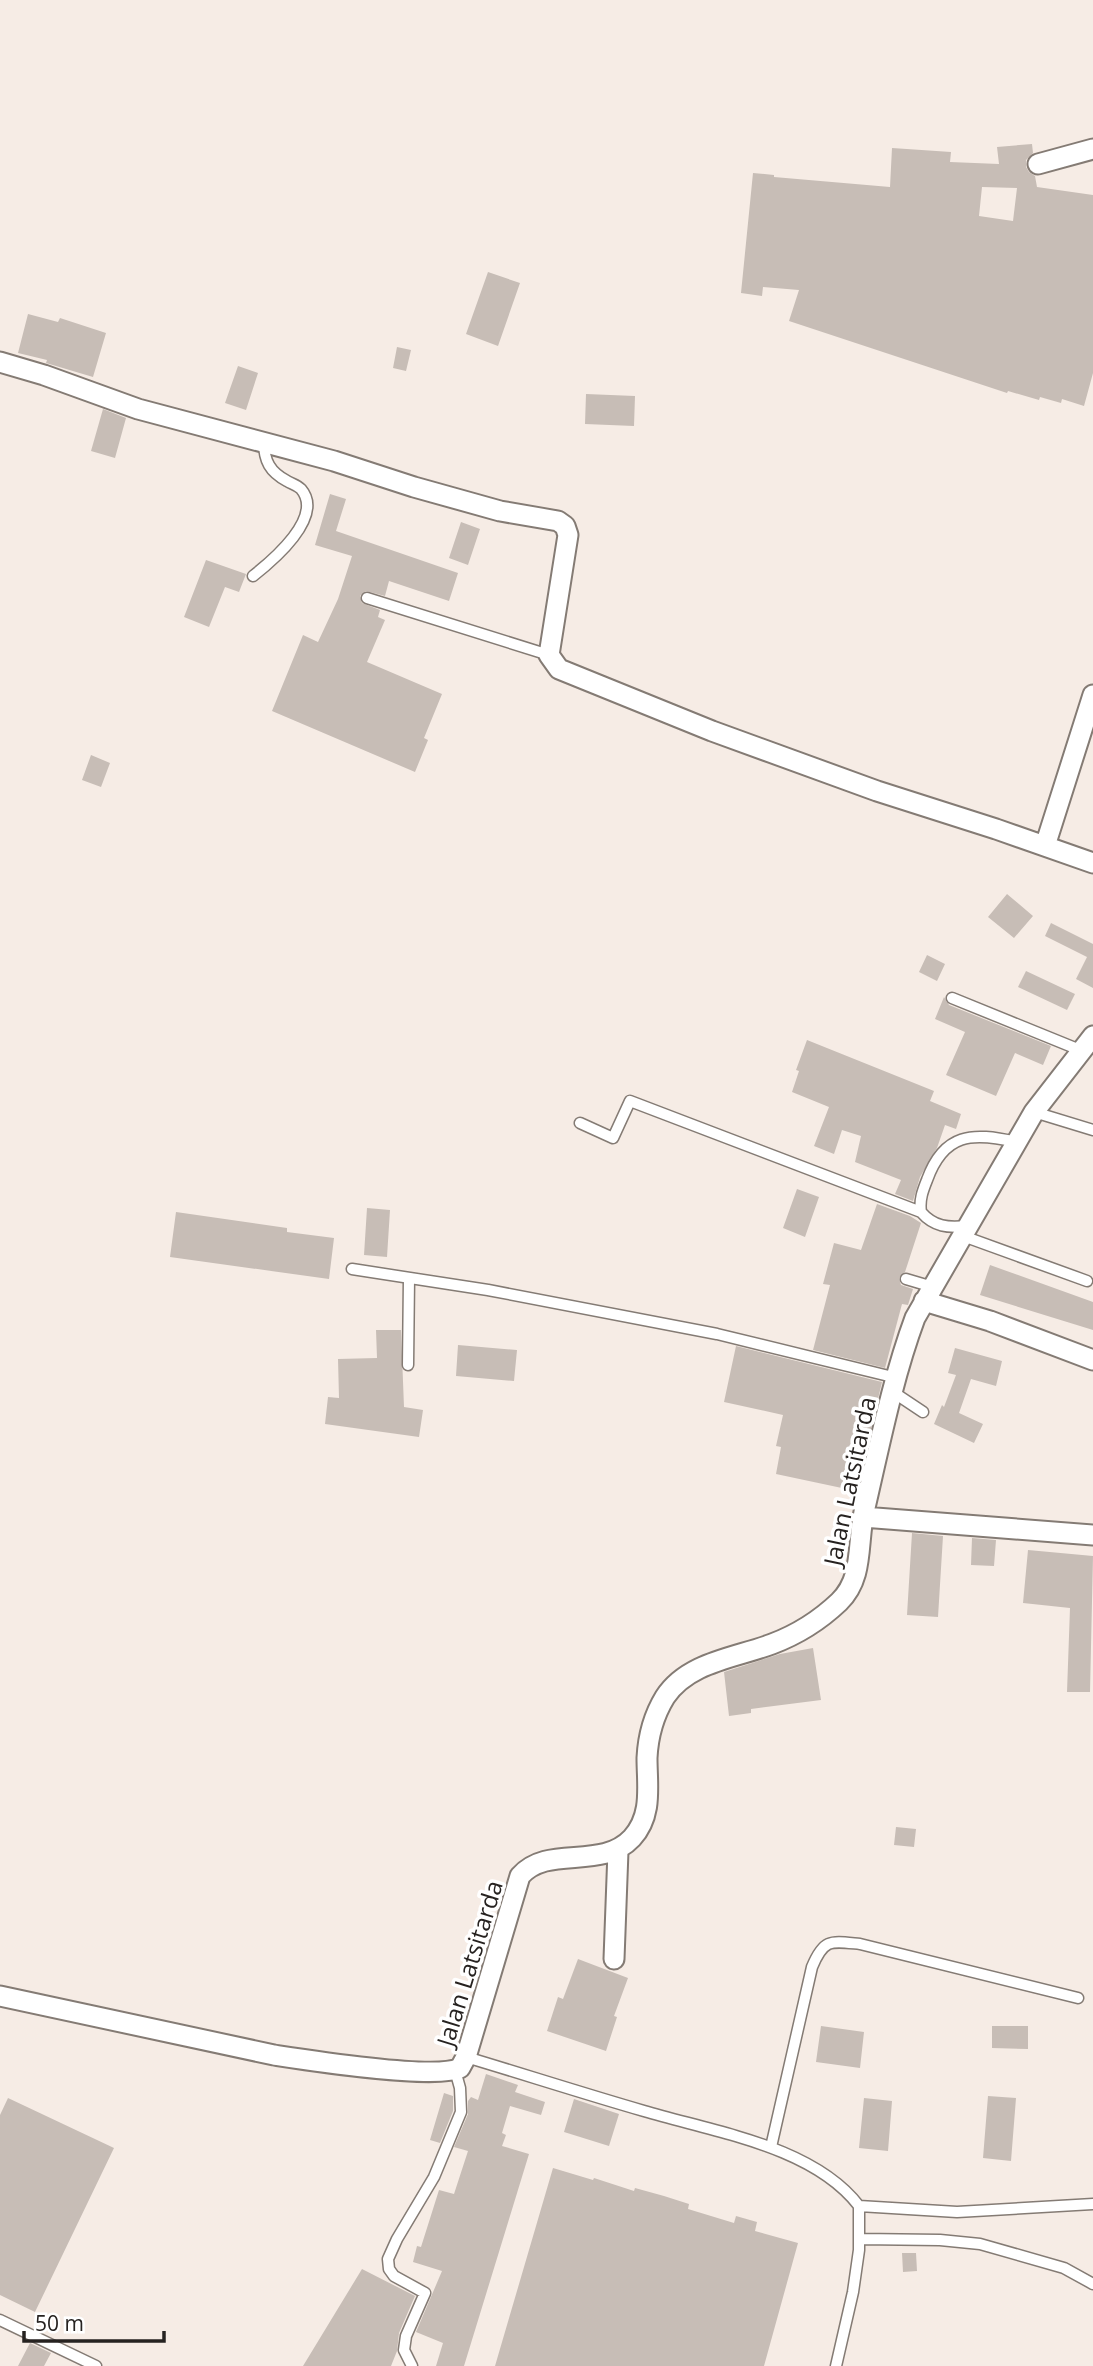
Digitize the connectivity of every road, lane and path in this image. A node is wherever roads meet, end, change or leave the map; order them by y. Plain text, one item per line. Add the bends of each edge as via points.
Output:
1 (1093, 149) edge
2 (1038, 164) dead end
3 (0, 362) edge
4 (264, 442) junction
5 (253, 576) dead end
6 (367, 598) dead end
7 (549, 654) junction
8 (1093, 695) edge
9 (1045, 846) junction
10 (1093, 863) edge
11 (952, 998) dead end
12 (1087, 1043) edge
13 (1034, 1112) junction
14 (580, 1123) dead end
15 (1093, 1130) edge
16 (1016, 1142) junction
17 (921, 1212) junction
18 (966, 1231) junction
19 (352, 1269) dead end
20 (409, 1278) junction
21 (906, 1279) dead end
22 (1087, 1281) dead end
23 (928, 1294) junction
24 (1093, 1360) edge
25 (408, 1365) dead end
26 (895, 1385) junction
27 (923, 1412) dead end
28 (863, 1517) junction
29 (1093, 1535) edge
30 (618, 1851) junction
31 (614, 1959) dead end
32 (0, 1996) edge
33 (1078, 1997) dead end
34 (461, 2063) junction
35 (771, 2147) junction
36 (1093, 2204) edge
37 (859, 2206) junction
38 (860, 2239) junction
39 (1093, 2284) edge
40 (0, 2320) edge
41 (96, 2366) edge
42 (412, 2366) edge
43 (836, 2366) edge

1 - 2 street
3 - 4 street via 138,409
4 - 5 lane via 268,465 299,487 306,511 292,541
4 - 7 street via 475,504 562,524 568,542
6 - 7 lane
7 - 9 street via 564,671 712,731
8 - 9 street
9 - 10 street
11 - 12 lane
12 - 13 street, Jalan Latsitarda
13 - 15 lane
13 - 16 street, Jalan Latsitarda
14 - 17 lane via 613,1138 630,1101
16 - 17 lane via 978,1137 949,1145 933,1163
16 - 18 street, Jalan Latsitarda
17 - 18 lane via 933,1223
18 - 22 lane
18 - 23 street, Jalan Latsitarda
19 - 20 lane
20 - 25 lane
20 - 26 lane via 717,1334
21 - 23 lane
23 - 24 street
23 - 26 street, Jalan Latsitarda via 907,1339
26 - 27 lane
26 - 28 street, Jalan Latsitarda
28 - 29 street
28 - 30 street, Jalan Latsitarda via 856,1575 842,1600 784,1639 697,1669 665,1697 651,1729 647,1809 642,1825
30 - 31 street
30 - 34 street, Jalan Latsitarda via 549,1860 520,1876
32 - 34 street, Jalan Latsitarda via 318,2062 412,2071
33 - 35 lane via 860,1944 828,1943 812,1966
34 - 35 lane
34 - 42 lane via 461,2112 434,2176 388,2259 394,2276 425,2293 404,2350
35 - 37 lane via 824,2174
36 - 37 lane via 957,2212
37 - 38 lane
38 - 39 lane via 980,2244 1064,2268
38 - 43 lane
40 - 41 lane

